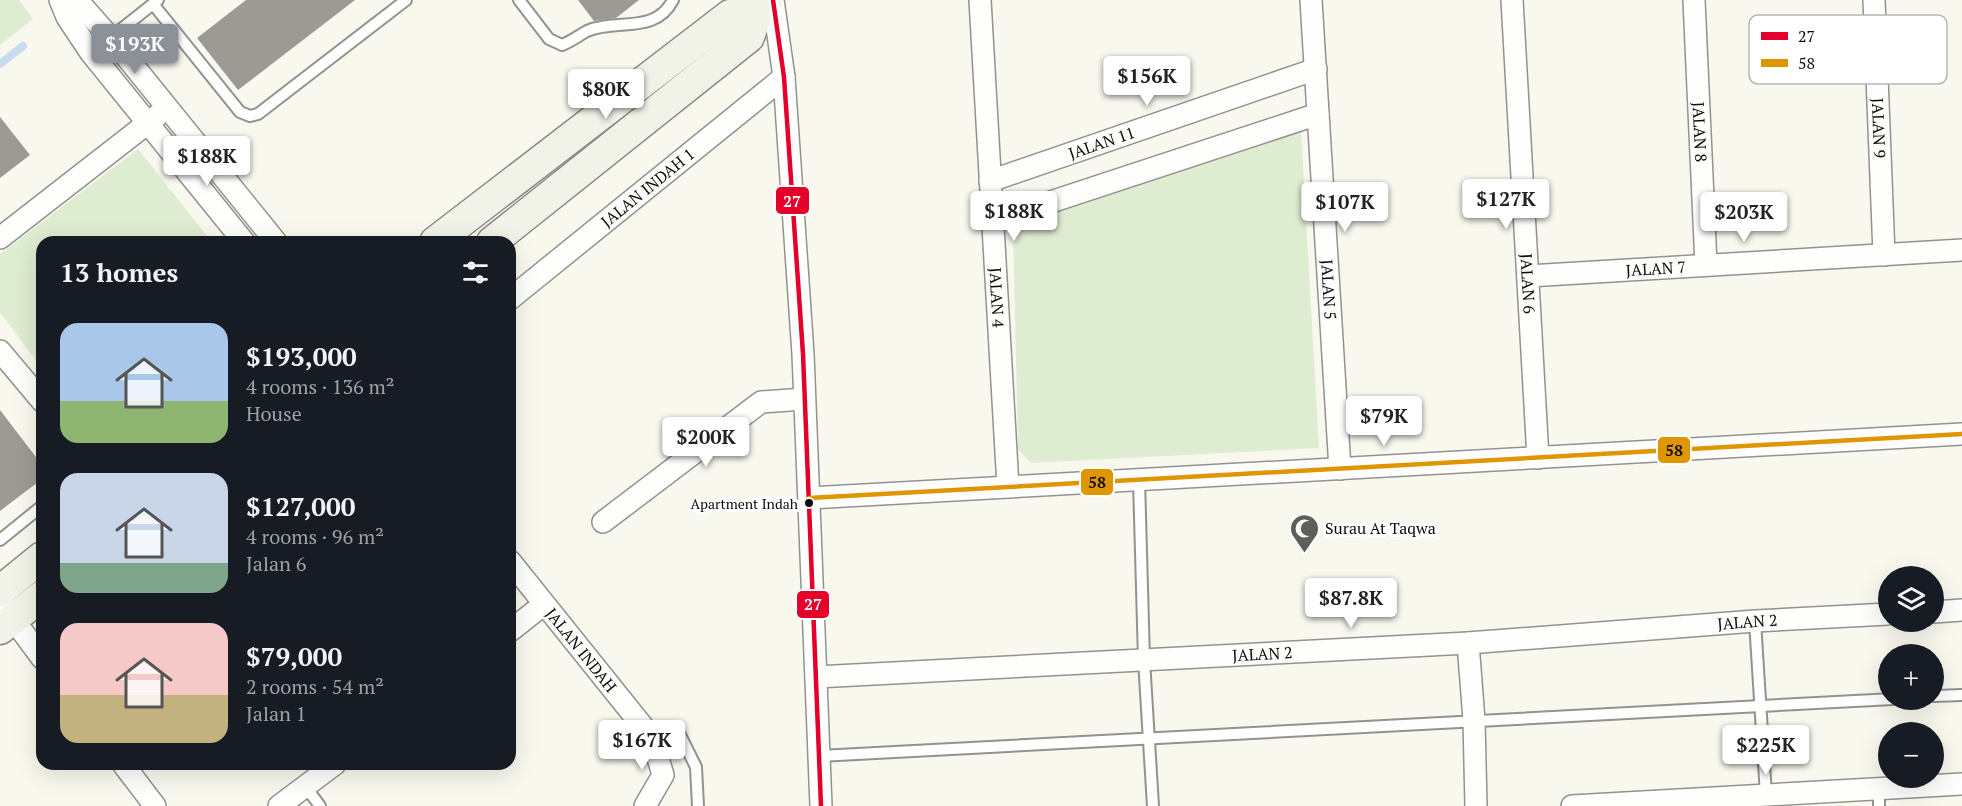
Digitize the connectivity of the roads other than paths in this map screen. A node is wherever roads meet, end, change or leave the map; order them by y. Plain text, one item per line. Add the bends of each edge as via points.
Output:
1 (60, 0) edge
2 (77, 0) edge
3 (406, 0) edge
4 (519, 0) edge
5 (673, 0) edge
6 (980, 0) edge
7 (1311, 0) edge
8 (1512, 0) edge
9 (1694, 0) edge
10 (1874, 0) edge
11 (156, 2) edge
12 (766, 2) edge
13 (1875, 15) edge
14 (111, 37) junction
15 (91, 53) junction
16 (1316, 69) junction
17 (784, 77) junction
18 (1877, 84) edge
19 (168, 107) junction
20 (1318, 114) junction
21 (149, 122) junction
22 (990, 181) junction
23 (256, 216) junction
24 (993, 221) junction
25 (239, 236) edge
26 (241, 236) edge
27 (271, 236) edge
28 (443, 236) edge
29 (500, 236) edge
30 (0, 238) edge
31 (1962, 250) edge
32 (1884, 255) junction
33 (1706, 265) junction
34 (1528, 276) junction
35 (516, 294) edge
36 (0, 351) edge
37 (36, 394) edge
38 (804, 399) junction
39 (1962, 434) edge
40 (1538, 458) junction
41 (1340, 469) junction
42 (1139, 480) junction
43 (1008, 487) junction
44 (809, 498) junction
45 (36, 511) edge
46 (603, 522) dead end
47 (0, 540) edge
48 (36, 562) edge
49 (516, 569) edge
50 (0, 591) edge
51 (36, 599) edge
52 (543, 605) junction
53 (1962, 610) edge
54 (1944, 611) edge
55 (1878, 615) edge
56 (4, 616) edge
57 (1755, 621) junction
58 (516, 625) edge
59 (1468, 643) junction
60 (36, 651) edge
61 (1144, 660) junction
62 (816, 677) junction
63 (1962, 695) edge
64 (1944, 696) edge
65 (1878, 700) edge
66 (1760, 707) junction
67 (1474, 720) junction
68 (652, 738) junction
69 (1149, 738) junction
70 (819, 756) junction
71 (128, 770) edge
72 (327, 770) edge
73 (1962, 784) edge
74 (305, 786) junction
75 (1766, 795) junction
76 (1879, 797) edge
77 (1642, 804) edge
78 (155, 806) edge
79 (279, 806) edge
80 (320, 806) edge
81 (645, 806) edge
82 (698, 806) edge
83 (821, 806) edge
84 (1153, 806) edge
85 (1476, 806) edge
86 (1572, 806) edge

1 - 15 street
2 - 14 street
3 - 11 lane via 258,114 250,116 240,112
4 - 5 lane via 549,39 562,45 588,31 645,24 667,11
6 - 22 street, JALAN 4
7 - 16 street, JALAN 5
8 - 34 street, JALAN 6
9 - 33 street, JALAN 8
10 - 13 street, JALAN 9
11 - 14 lane
12 - 17 street
12 - 28 street via 729,15
12 - 29 street via 749,37
14 - 15 lane
14 - 19 street
15 - 21 street
16 - 20 street, JALAN 5
16 - 22 street, JALAN 11
17 - 35 street, JALAN INDAH 1
17 - 38 street
18 - 32 street, JALAN 9
19 - 21 street
19 - 23 street
20 - 24 street
20 - 41 street, JALAN 5
21 - 25 street
21 - 30 street
22 - 24 street, JALAN 4
23 - 26 street
23 - 27 street
24 - 43 street, JALAN 4
31 - 32 street, JALAN 7
32 - 33 street, JALAN 7
33 - 34 street, JALAN 7
34 - 40 street, JALAN 6
36 - 37 street
38 - 44 street
38 - 46 street via 761,402
39 - 40 street
40 - 41 street
41 - 42 street
42 - 43 street
42 - 61 lane
43 - 44 street
44 - 62 street
45 - 47 lane
48 - 50 street
49 - 52 street, JALAN INDAH
51 - 56 street
52 - 58 street
52 - 68 street, JALAN INDAH
53 - 54 street
55 - 57 street, JALAN 2
56 - 60 street
57 - 59 street, JALAN 2
57 - 66 lane
59 - 61 street, JALAN 2
59 - 67 street
61 - 62 street, JALAN 2
61 - 69 lane
62 - 70 street
63 - 64 lane
65 - 66 lane
66 - 67 lane
66 - 75 lane
67 - 69 lane
67 - 85 street
68 - 81 street via 663,775
68 - 82 lane via 672,731 680,735 696,767
69 - 70 lane
69 - 84 lane
70 - 83 street
71 - 78 street
72 - 74 street
73 - 76 street
74 - 79 street
74 - 80 lane
75 - 76 street
75 - 77 street
77 - 86 street

